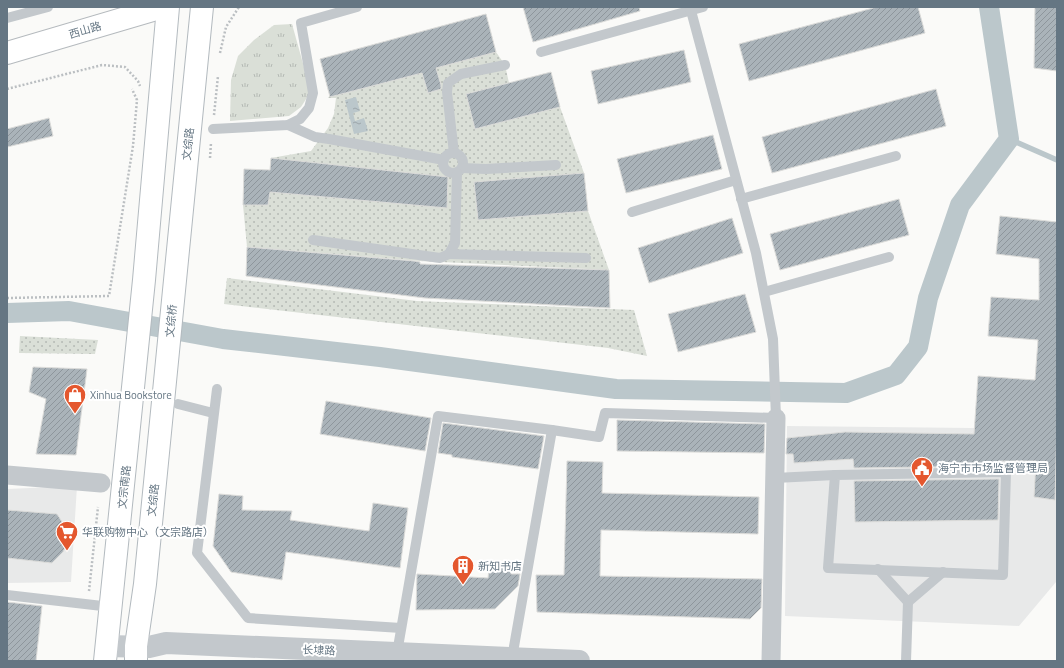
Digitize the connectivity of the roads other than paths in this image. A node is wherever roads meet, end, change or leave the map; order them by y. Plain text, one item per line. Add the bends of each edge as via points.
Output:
1 (48, 7) edge
2 (163, 7) edge
3 (168, 7) edge
4 (202, 7) edge
5 (357, 7) edge
6 (703, 7) edge
7 (691, 9) edge
8 (7, 18) edge
9 (7, 52) edge
10 (541, 52) dead end
11 (505, 65) dead end
12 (288, 125) junction
13 (213, 129) dead end
14 (454, 153) junction
15 (896, 156) dead end
16 (444, 160) junction
17 (556, 165) dead end
18 (460, 170) junction
19 (736, 180) junction
20 (741, 199) junction
21 (632, 212) dead end
22 (314, 240) dead end
23 (449, 254) junction
24 (889, 257) dead end
25 (586, 258) dead end
26 (175, 280) joint
27 (764, 292) junction
28 (167, 362) joint
29 (217, 388) dead end
30 (178, 404) dead end
31 (213, 413) junction
32 (776, 418) junction
33 (552, 430) junction
34 (7, 475) edge
35 (835, 475) junction
36 (775, 478) junction
37 (101, 483) dead end
38 (878, 570) junction
39 (943, 572) junction
40 (7, 595) edge
41 (908, 602) junction
42 (111, 607) junction
43 (400, 628) junction
44 (397, 653) junction
45 (106, 654) edge
46 (136, 654) edge
47 (512, 658) junction
48 (578, 661) edge
49 (771, 661) edge
50 (906, 661) edge

1 - 8 lane
2 - 9 main road, 西山路
3 - 42 main road, 文宗南路
4 - 26 main road, 文综路
5 - 12 lane via 301,23 313,93 309,108 300,119
6 - 7 lane
7 - 10 lane
7 - 19 lane
11 - 14 lane via 461,74 448,83
12 - 13 lane
12 - 16 lane via 322,139
14 - 16 lane
14 - 18 lane via 462,158 463,165
15 - 20 lane
16 - 18 lane via 448,172
17 - 18 lane
18 - 23 lane via 455,243
19 - 20 lane
19 - 21 lane
20 - 27 lane
22 - 23 lane via 440,258
23 - 25 lane
24 - 27 lane
26 - 28 main road, 文综桥
27 - 32 lane via 773,339
28 - 46 main road, 文综路
29 - 31 lane
30 - 31 lane
31 - 43 lane via 197,553 248,618
32 - 33 lane via 605,413 599,437
32 - 36 street
33 - 43 lane via 438,416
33 - 47 lane
34 - 37 street
35 - 36 lane
35 - 38 lane via 828,568
35 - 39 lane via 1006,472 1003,575
36 - 49 street
38 - 39 lane
38 - 41 lane
39 - 41 lane
40 - 42 lane
41 - 50 lane
42 - 45 main road, 文宗南路
43 - 44 lane
44 - 46 street, 长埭路 via 166,643 149,647
44 - 47 street, 长埭路
45 - 46 street, 长埭路
47 - 48 street, 长埭路

